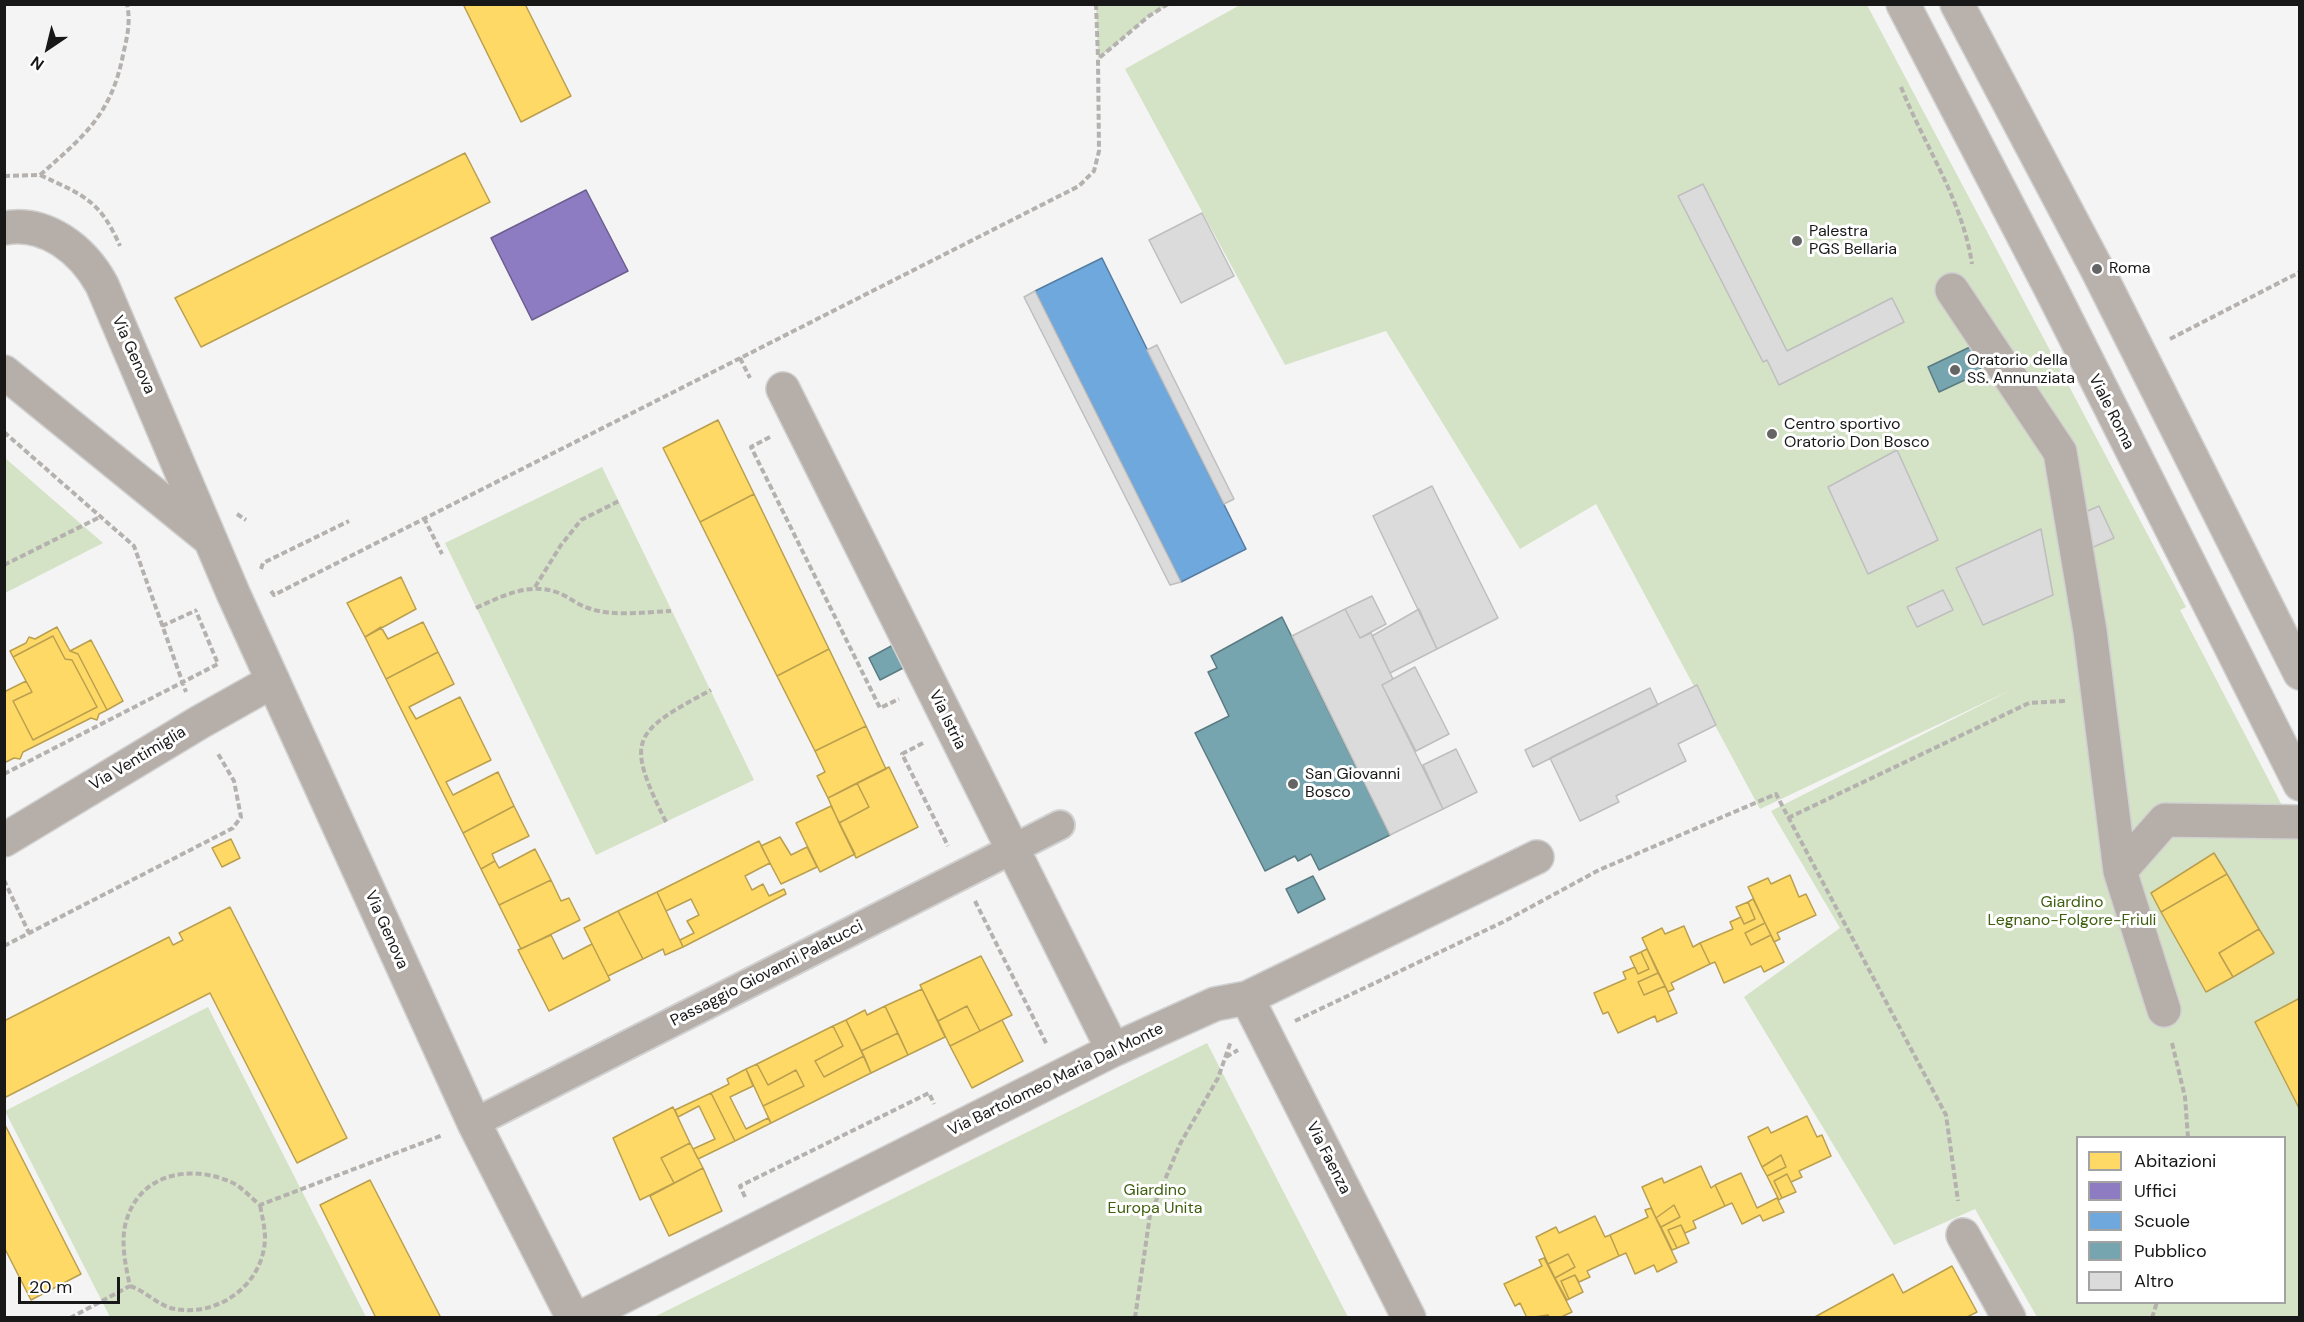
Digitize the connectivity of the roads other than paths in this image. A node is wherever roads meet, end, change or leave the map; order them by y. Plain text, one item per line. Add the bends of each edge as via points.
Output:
1 (1957, 4) edge
2 (1907, 6) edge
3 (4, 228) edge
4 (1963, 282) road end
5 (4, 372) edge
6 (783, 389) dead end
7 (209, 538) junction
8 (2300, 673) edge
9 (273, 681) junction
10 (2300, 784) edge
11 (2300, 822) edge
12 (1059, 825) dead end
13 (4, 840) edge
14 (1012, 850) junction
15 (1537, 857) dead end
16 (2120, 871) junction
17 (1247, 998) junction
18 (2164, 1010) road end
19 (1113, 1050) junction
20 (474, 1123) junction
21 (1963, 1235) road end
22 (573, 1317) edge
23 (580, 1317) edge
24 (1409, 1317) edge
25 (2009, 1317) edge

1 - 8 main road via 2097,269
2 - 10 main road, Viale Roma
3 - 7 street, Via Genova via 43,230 69,245 95,272
4 - 16 street via 2060,452 2090,631
5 - 7 street, Via Genova
6 - 14 street, Via Istria
7 - 9 street, Via Genova
9 - 13 street, Via Ventimiglia
9 - 20 street, Via Genova
11 - 16 street via 2166,820
12 - 14 street, Passaggio Giovanni Palatucci
14 - 19 street, Via Istria
14 - 20 street, Passaggio Giovanni Palatucci
15 - 17 street, Via Bartolomeo Maria Dal Monte
16 - 18 street
17 - 19 street, Via Bartolomeo Maria Dal Monte via 1215,1004
17 - 24 street, Via Faenza
19 - 23 street, Via Bartolomeo Maria Dal Monte
20 - 22 street, Via Genova
21 - 25 street

